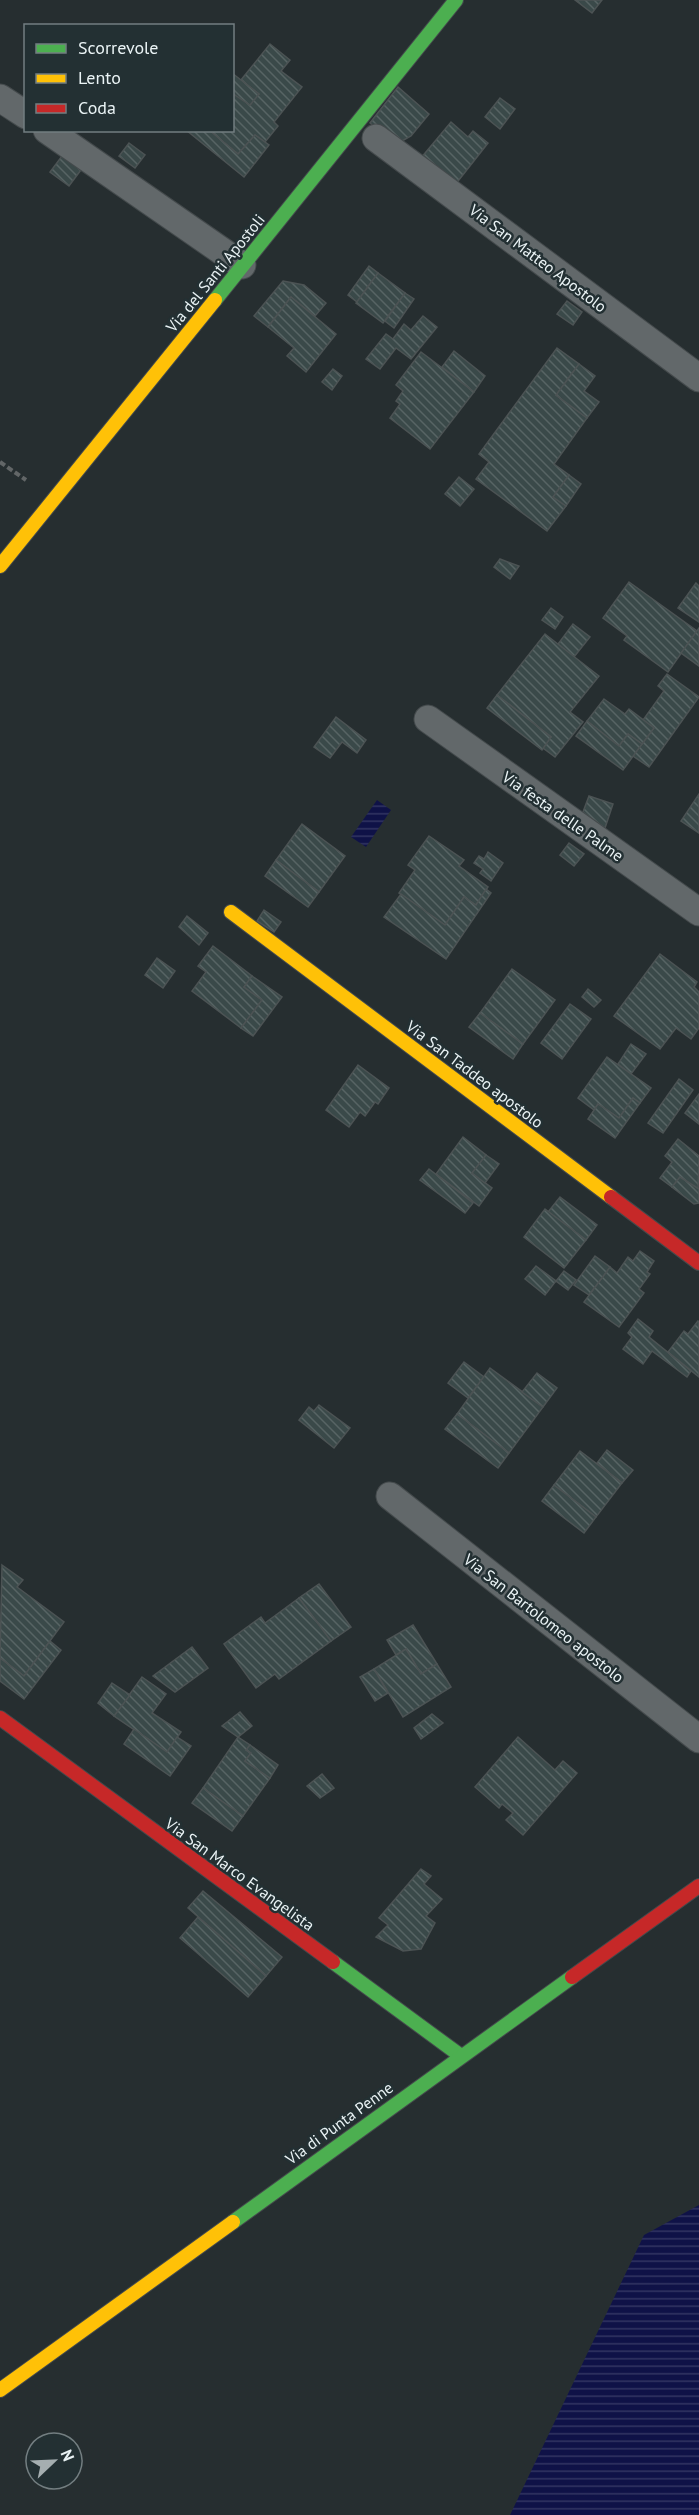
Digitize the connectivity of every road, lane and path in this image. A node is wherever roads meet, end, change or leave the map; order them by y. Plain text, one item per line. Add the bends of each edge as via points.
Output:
1 (456, 0) edge
2 (0, 98) edge
3 (24, 114) edge
4 (50, 132) edge
5 (376, 138) dead end
6 (242, 265) junction
7 (699, 378) edge
8 (0, 566) edge
9 (428, 719) dead end
10 (231, 912) dead end
11 (699, 912) edge
12 (699, 1263) edge
13 (390, 1496) dead end
14 (0, 1718) edge
15 (699, 1739) edge
16 (699, 1886) edge
17 (461, 2056) junction
18 (0, 2390) edge

1 - 6 street, Via del Santi Apostoli
2 - 3 street
4 - 6 street
5 - 7 street, Via San Matteo Apostolo
6 - 8 street, Via del Santi Apostoli
9 - 11 street, Via festa delle Palme
10 - 12 street, Via San Taddeo apostolo
13 - 15 street, Via San Bartolomeo apostolo
14 - 17 street, Via San Marco Evangelista
16 - 17 street, Via di Punta Penne
17 - 18 street, Via di Punta Penne

